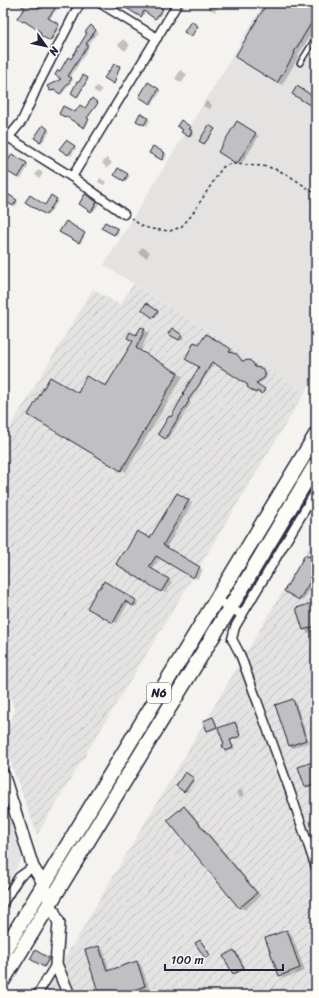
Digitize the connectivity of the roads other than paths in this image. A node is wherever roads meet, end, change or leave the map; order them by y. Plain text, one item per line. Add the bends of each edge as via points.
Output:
1 (80, 3) edge
2 (100, 3) edge
3 (178, 3) edge
4 (316, 37) edge
5 (157, 38) junction
6 (300, 63) dead end
7 (6, 136) edge
8 (72, 177) junction
9 (124, 214) road end
10 (316, 435) edge
11 (316, 464) edge
12 (316, 491) edge
13 (216, 599) junction
14 (236, 611) junction
15 (3, 774) edge
16 (33, 867) junction
17 (316, 868) edge
18 (44, 884) junction
19 (3, 903) edge
20 (50, 903) junction
21 (3, 952) edge
22 (56, 964) junction
23 (3, 980) edge
24 (37, 995) edge
25 (69, 995) edge

1 - 7 street via 22,121
2 - 5 street
3 - 5 street
4 - 6 lane
5 - 8 street
7 - 8 street
8 - 9 street
10 - 13 highway, N6
11 - 14 highway, N6
12 - 14 street
13 - 14 street
13 - 18 highway, N6
14 - 17 street via 232,639 240,654
14 - 20 highway, N6
15 - 16 street
16 - 18 street
16 - 19 street via 19,877
18 - 20 street
18 - 21 highway, N6
20 - 22 street via 58,923
20 - 23 highway, N6
22 - 24 street
22 - 25 street

